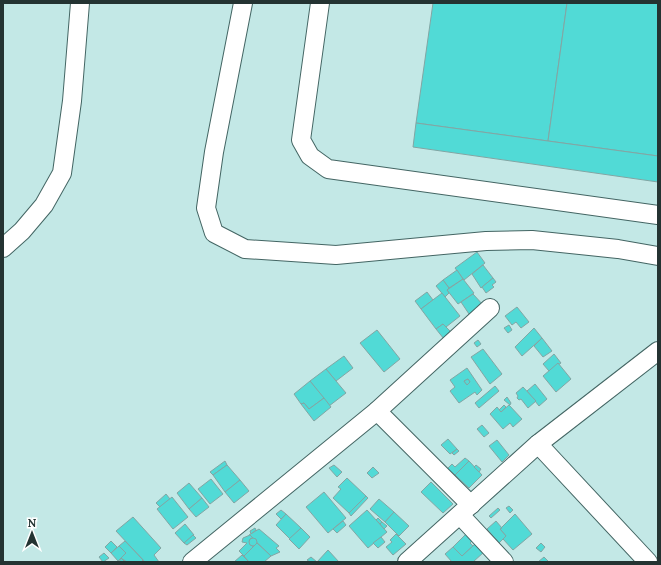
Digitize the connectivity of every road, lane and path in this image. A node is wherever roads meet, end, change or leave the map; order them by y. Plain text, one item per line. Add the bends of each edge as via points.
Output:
1 (80, 3) edge
2 (243, 3) edge
3 (320, 3) edge
4 (658, 215) edge
5 (3, 248) edge
6 (658, 256) edge
7 (490, 308) dead end
8 (658, 351) edge
9 (377, 411) junction
10 (538, 444) junction
11 (466, 510) junction
12 (192, 562) edge
13 (407, 562) edge
14 (504, 562) edge
15 (648, 562) edge

1 - 5 street via 72,101 62,173 44,204 22,231
2 - 6 street via 214,152 206,208 214,233 245,249 336,255 486,241 532,240
3 - 4 street via 301,140 310,156 328,169
7 - 9 street
8 - 10 street
9 - 11 street
9 - 12 street
10 - 11 street
10 - 15 street
11 - 13 street
11 - 14 street

